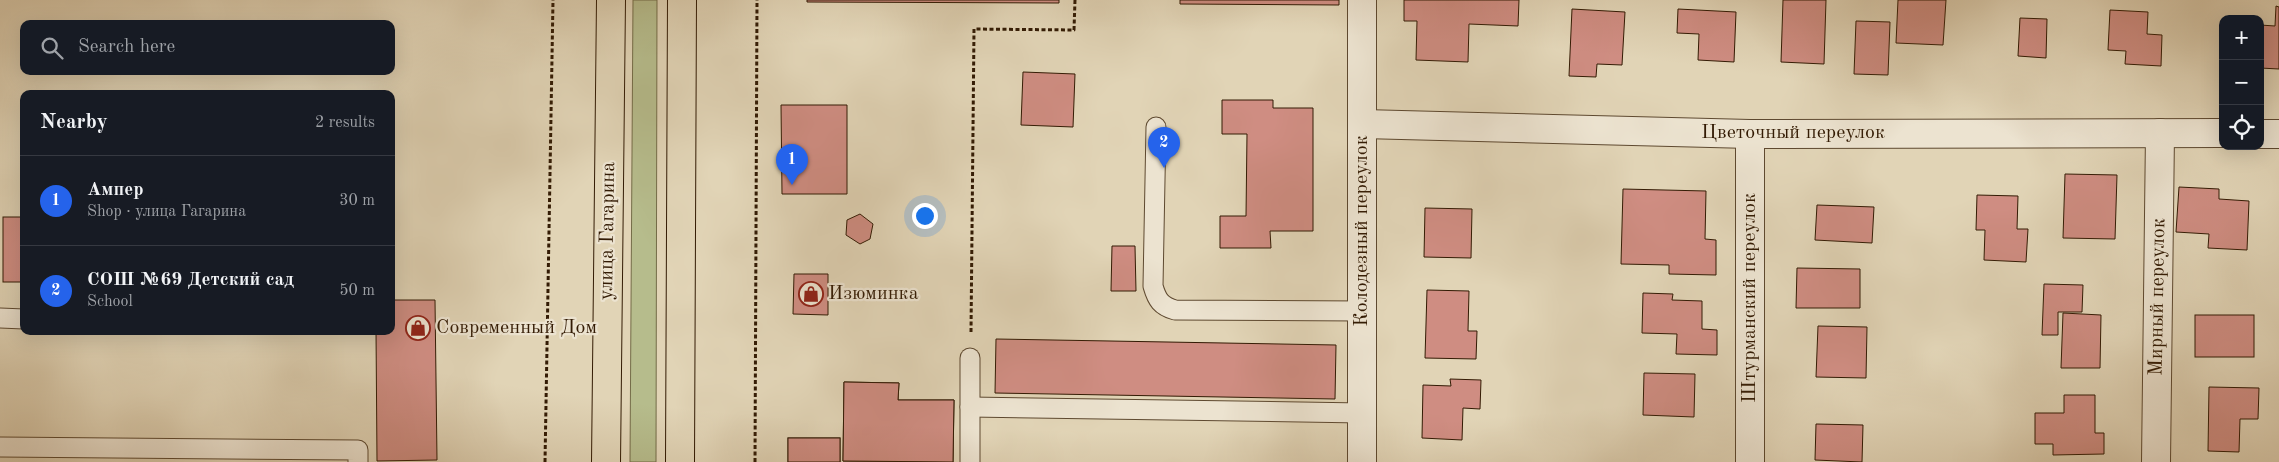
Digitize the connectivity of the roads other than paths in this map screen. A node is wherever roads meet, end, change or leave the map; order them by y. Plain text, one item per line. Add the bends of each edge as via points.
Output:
1 (611, 0) edge
2 (682, 0) edge
3 (1362, 0) edge
4 (1363, 124) junction
5 (1156, 127) dead end
6 (2160, 133) junction
7 (2219, 133) edge
8 (1750, 134) junction
9 (2264, 134) edge
10 (2279, 134) edge
11 (1362, 311) junction
12 (0, 318) edge
13 (20, 319) edge
14 (970, 358) road end
15 (970, 407) junction
16 (1362, 413) junction
17 (0, 447) edge
18 (358, 462) edge
19 (606, 462) edge
20 (680, 462) edge
21 (970, 462) edge
22 (1362, 462) edge
23 (1750, 462) edge
24 (2156, 462) edge

1 - 19 main road, улица Гагарина
2 - 20 main road
3 - 4 street, Колодезный переулок
4 - 8 street, Цветочный переулок
4 - 11 street, Колодезный переулок
5 - 11 lane via 1153,286 1157,300 1175,310
6 - 7 street, Цветочный переулок
6 - 8 street, Цветочный переулок
6 - 24 street, Мирный переулок
8 - 23 street, Штурманский переулок
9 - 10 street
11 - 16 street, Колодезный переулок
12 - 13 lane
14 - 15 lane
15 - 16 lane
15 - 21 lane
16 - 22 street, Колодезный переулок
17 - 18 lane via 358,450

